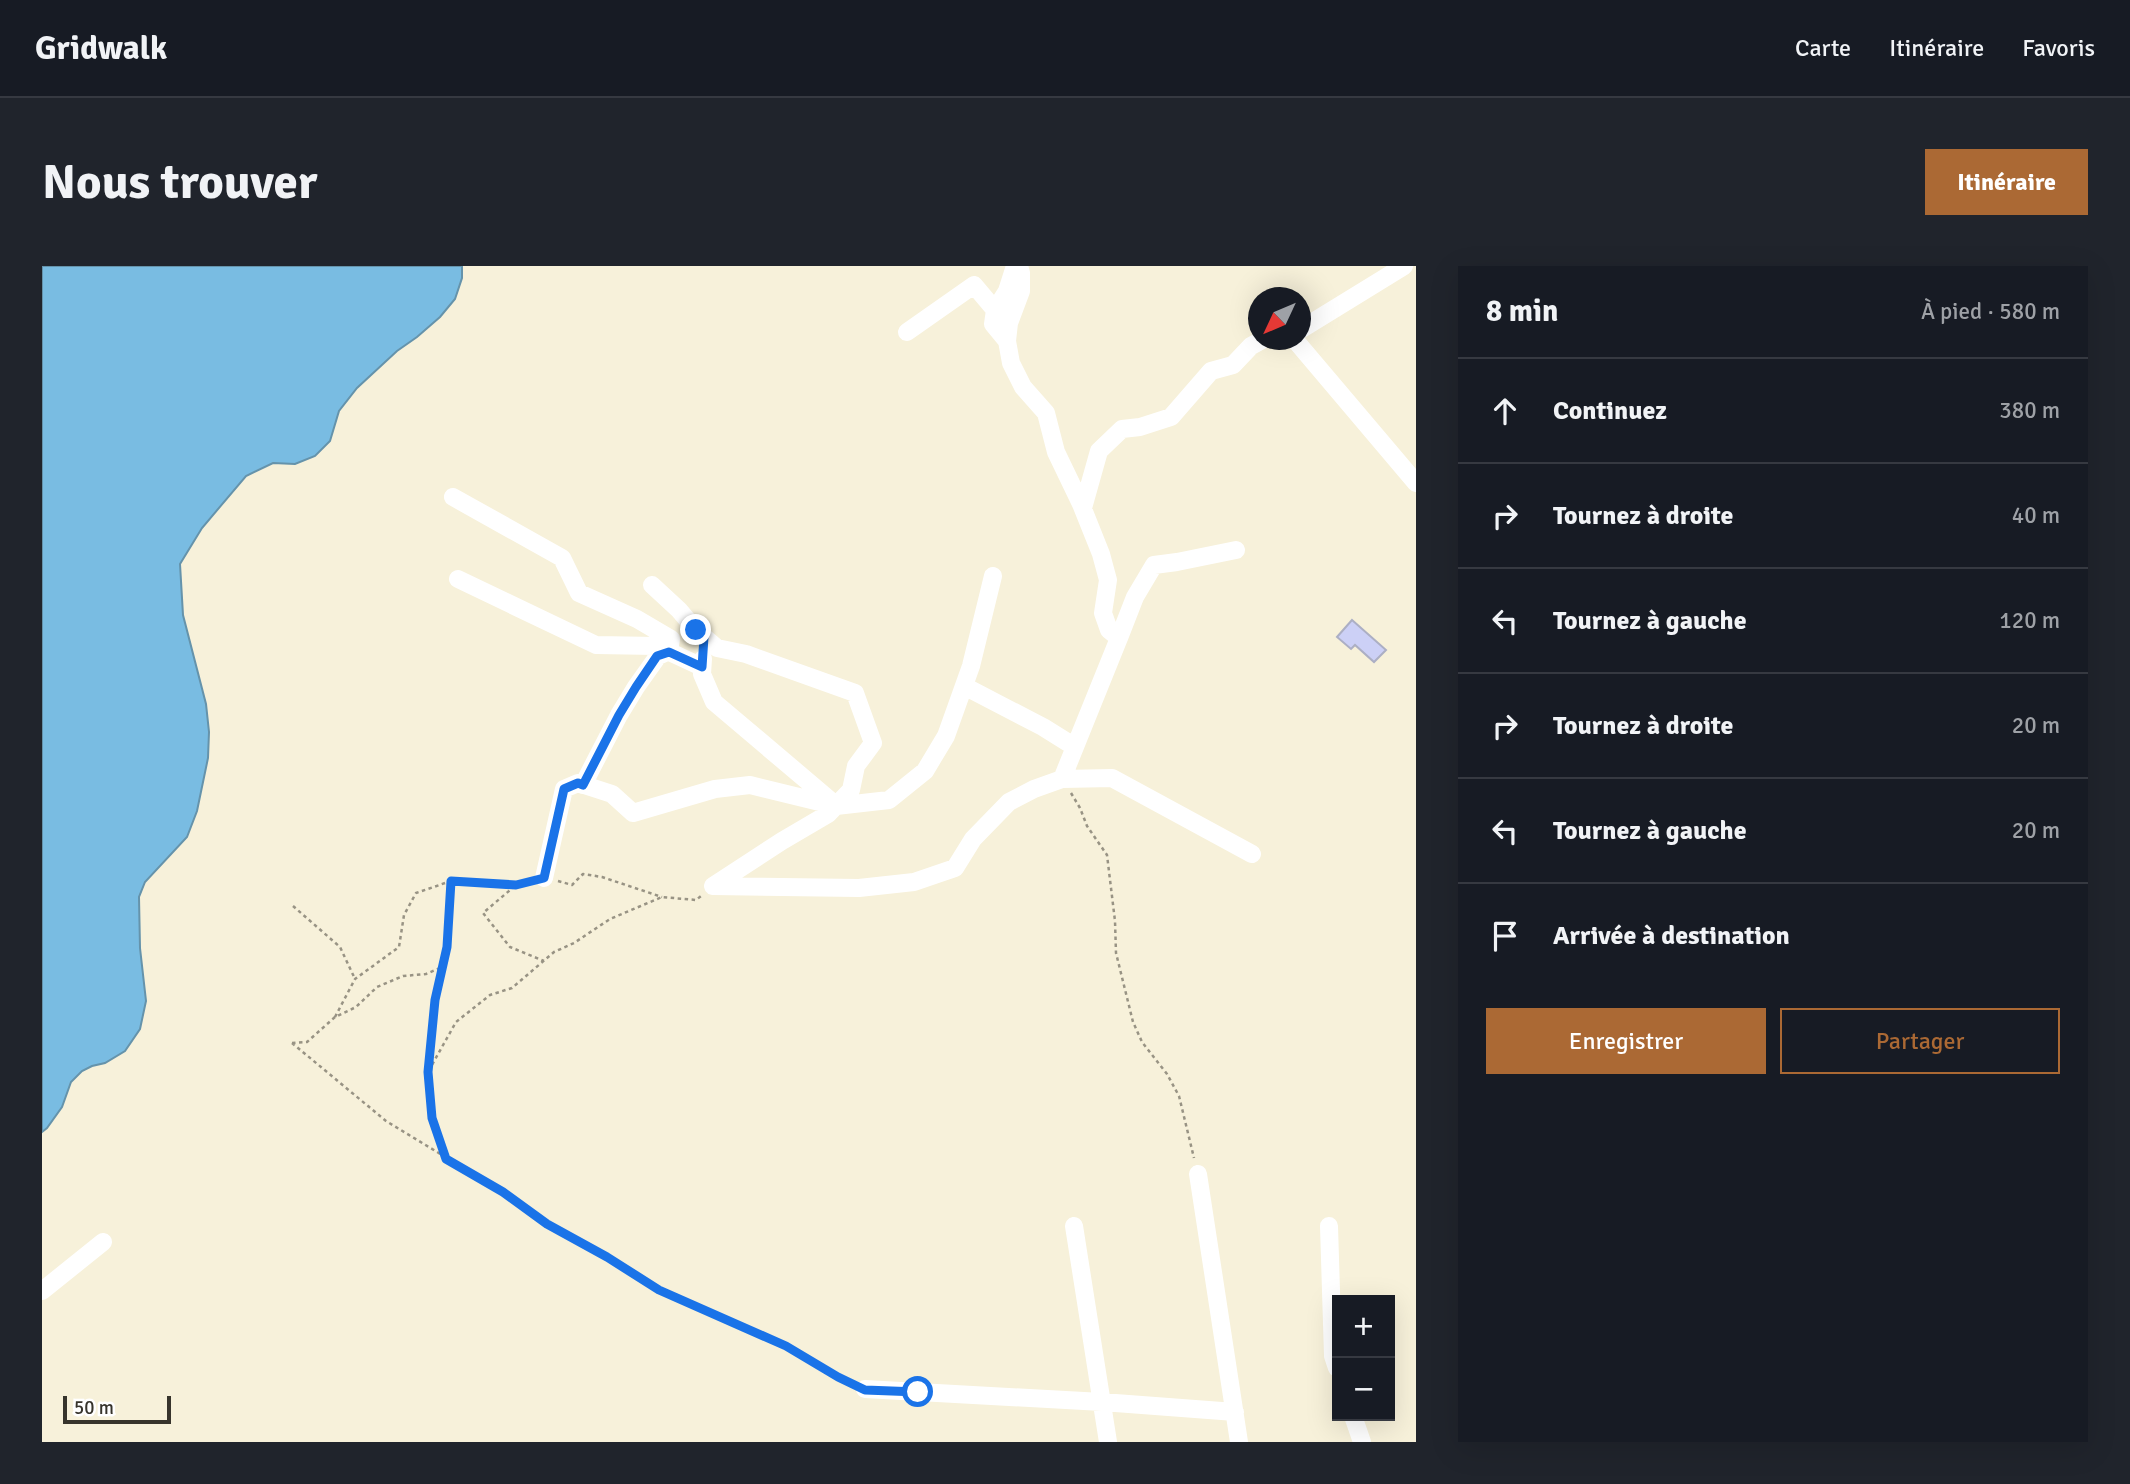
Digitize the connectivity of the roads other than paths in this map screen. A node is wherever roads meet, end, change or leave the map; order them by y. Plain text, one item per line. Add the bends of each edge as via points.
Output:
1 (1017, 266) edge
2 (1404, 266) edge
3 (1416, 278) edge
4 (995, 310) junction
5 (1311, 323) edge
6 (907, 332) dead end
7 (1007, 341) junction
8 (1248, 349) edge
9 (1303, 350) edge
10 (1416, 483) edge
11 (453, 497) dead end
12 (1083, 509) junction
13 (1236, 550) dead end
14 (993, 576) dead end
15 (458, 579) dead end
16 (652, 585) dead end
17 (704, 637) junction
18 (1119, 638) junction
19 (669, 652) junction
20 (702, 667) junction
21 (964, 686) junction
22 (1075, 747) junction
23 (1062, 779) junction
24 (583, 785) junction
25 (836, 806) junction
26 (1252, 854) dead end
27 (544, 878) road end
28 (1198, 1174) road end
29 (1074, 1226) dead end
30 (1329, 1226) dead end
31 (103, 1242) dead end
32 (42, 1291) edge
33 (1334, 1358) edge
34 (865, 1390) road end
35 (1102, 1402) junction
36 (1235, 1412) junction
37 (1355, 1421) edge
38 (1108, 1442) edge
39 (1239, 1442) edge
40 (1362, 1442) edge

1 - 4 street
1 - 7 street via 1021,291
2 - 3 street
2 - 5 street
4 - 6 street via 974,285
4 - 7 street via 993,324
7 - 12 street via 1023,387 1046,413 1056,453
8 - 12 street via 1233,365 1211,371 1171,417 1122,429 1099,450
9 - 10 street
11 - 19 street via 562,558 579,593 671,639
12 - 18 street via 1108,580 1103,613 1109,630
13 - 18 street via 1154,565
14 - 21 street
15 - 19 street via 596,645 657,646
16 - 17 street
17 - 20 street
17 - 25 street via 717,648 855,693 873,743 856,766 851,790
18 - 22 street
19 - 20 street
19 - 24 street via 657,656 636,687
20 - 25 street via 714,702
21 - 22 street
21 - 25 street via 946,736 925,771 889,800
22 - 23 street
23 - 25 street via 1009,802 973,839 955,869 914,882 859,888 713,886
23 - 26 street via 1112,778
24 - 25 street via 612,794 633,813 715,789 750,785
24 - 27 street via 564,789
28 - 36 street
29 - 35 street
30 - 33 street
31 - 32 street
34 - 35 street
35 - 36 street
35 - 38 street
36 - 39 street
37 - 40 street

